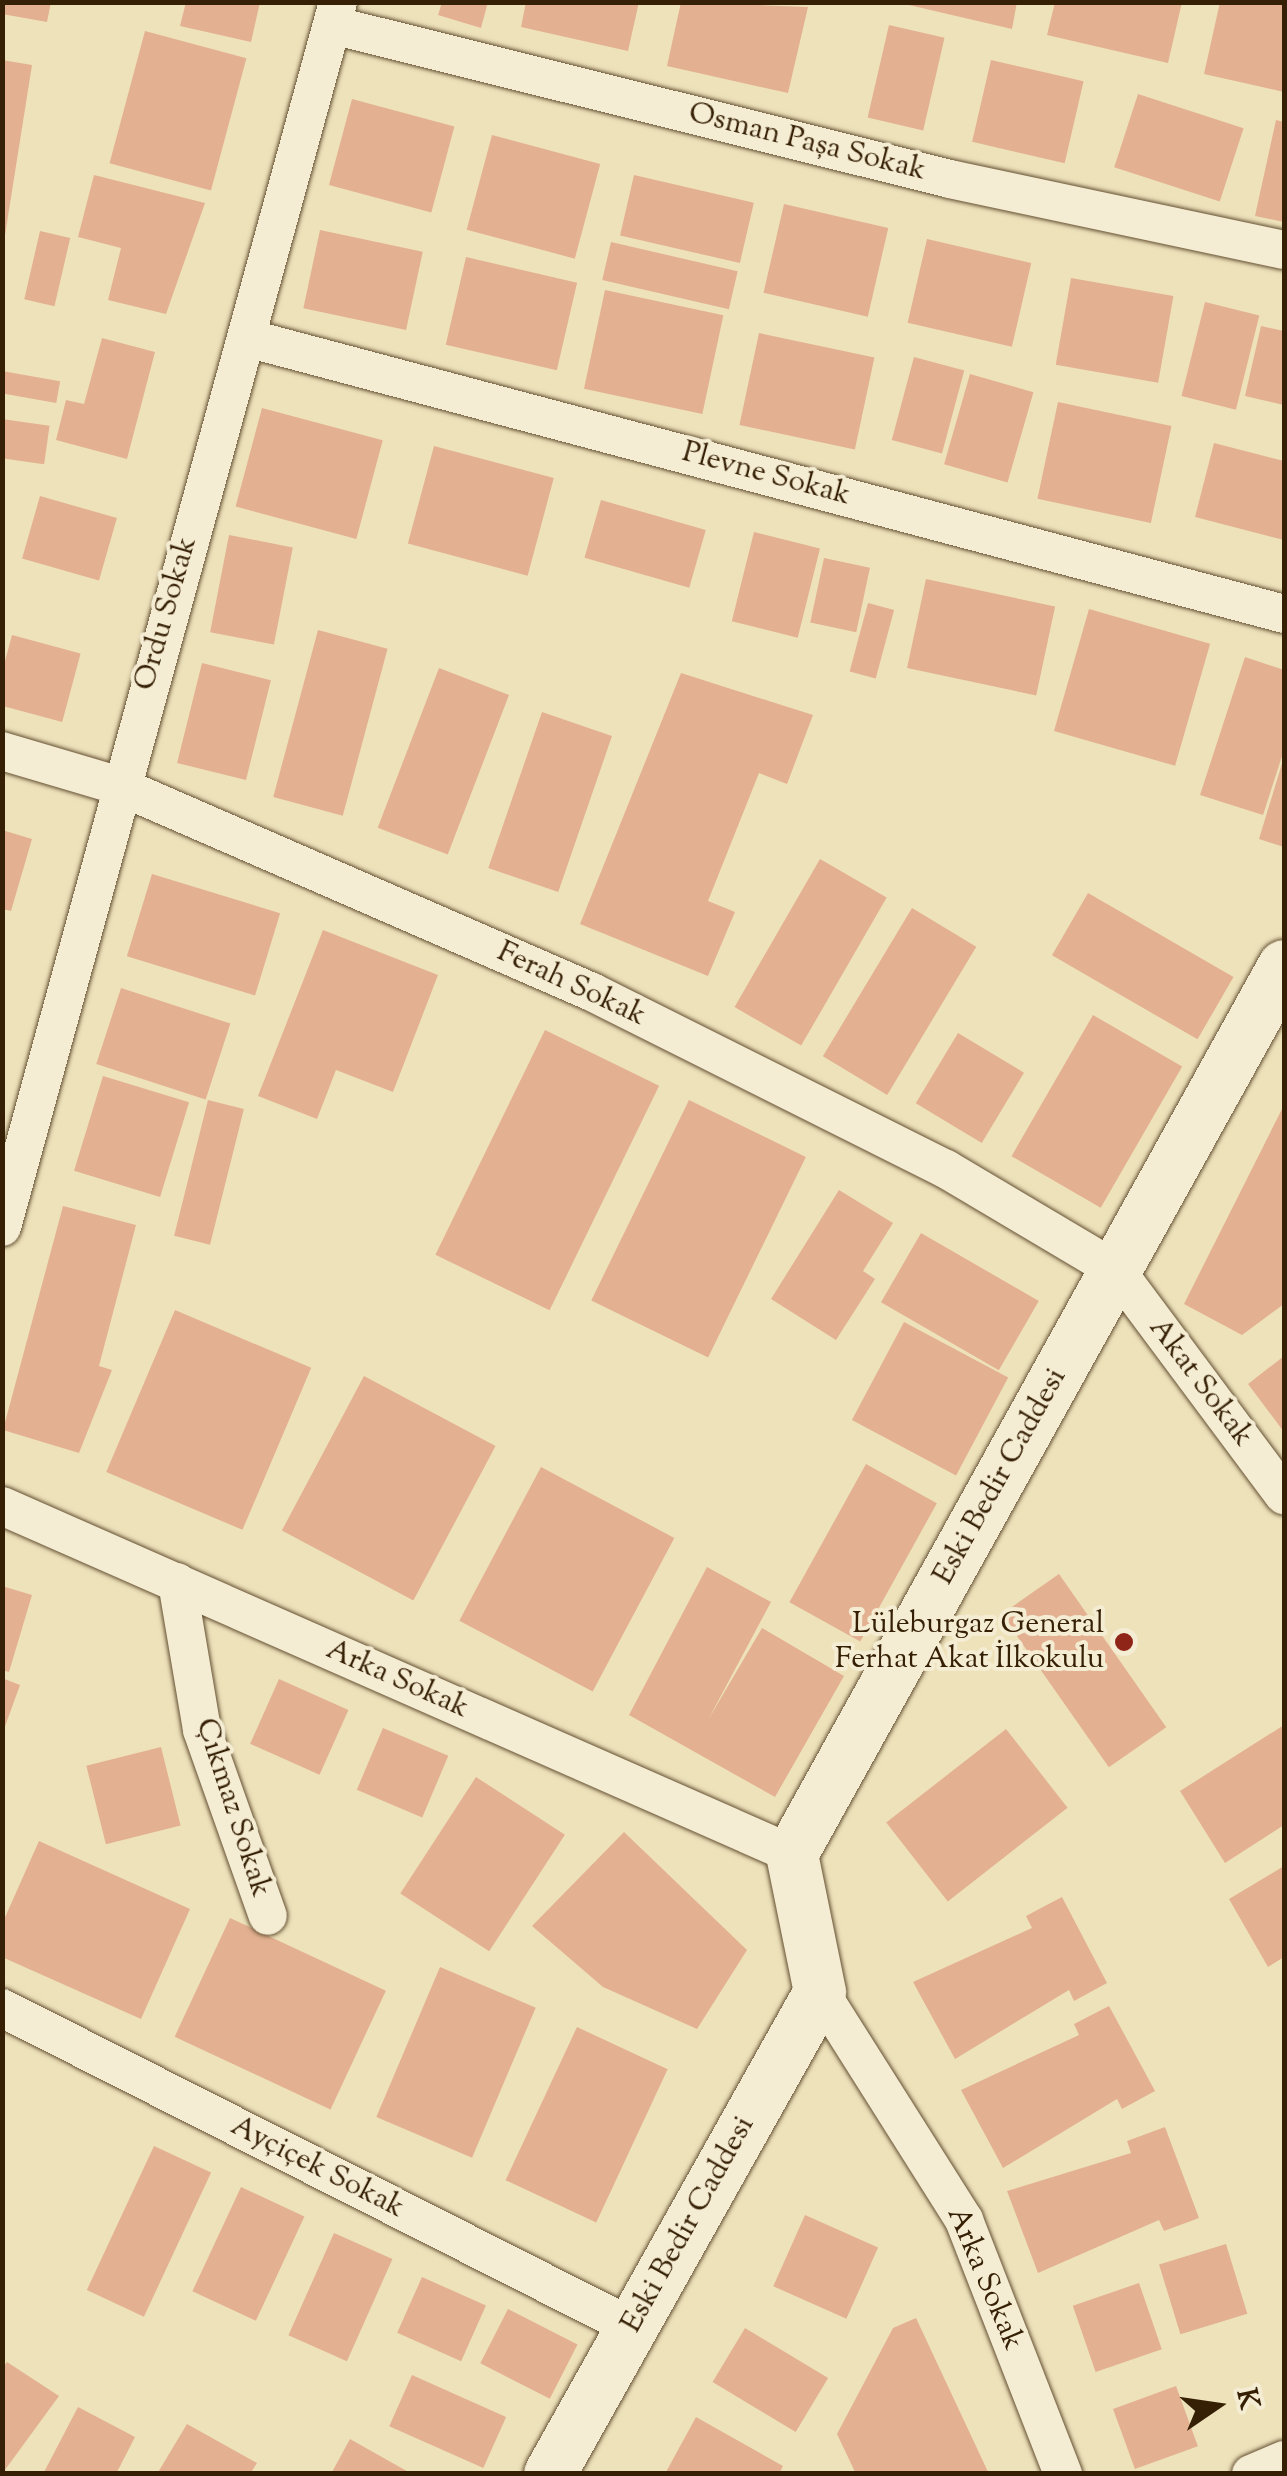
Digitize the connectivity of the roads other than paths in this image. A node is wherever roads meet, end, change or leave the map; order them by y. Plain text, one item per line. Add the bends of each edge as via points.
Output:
1 (335, 14) edge
2 (1284, 250) edge
3 (248, 338) junction
4 (1284, 614) edge
5 (2, 750) edge
6 (116, 784) junction
7 (1284, 966) edge
8 (2, 1227) edge
9 (1116, 1270) junction
10 (1284, 1495) edge
11 (2, 1506) edge
12 (177, 1582) junction
13 (792, 1854) junction
14 (268, 1916) dead end
15 (820, 1992) junction
16 (2, 2008) edge
17 (632, 2327) junction
18 (1284, 2460) edge
19 (550, 2474) edge
20 (1063, 2474) edge
21 (1251, 2474) edge

1 - 2 street, Osman Paşa Sokak via 950,178
1 - 3 street, Ordu Sokak
3 - 4 street, Plevne Sokak
3 - 6 street, Ordu Sokak
5 - 6 street, Ferah Sokak
6 - 8 street, Ordu Sokak
6 - 9 street, Ferah Sokak via 592,992 946,1169
7 - 9 main road, Eski Bedir Caddesi
9 - 10 street, Akat Sokak
9 - 13 main road, Eski Bedir Caddesi
11 - 12 street, Arka Sokak
12 - 13 street, Arka Sokak
12 - 14 street, Çıkmaz Sokak via 202,1730
13 - 15 main road
15 - 17 main road, Eski Bedir Caddesi
15 - 20 street, Arka Sokak via 964,2220
16 - 17 street, Ayçiçek Sokak
17 - 19 main road, Eski Bedir Caddesi
18 - 21 street

